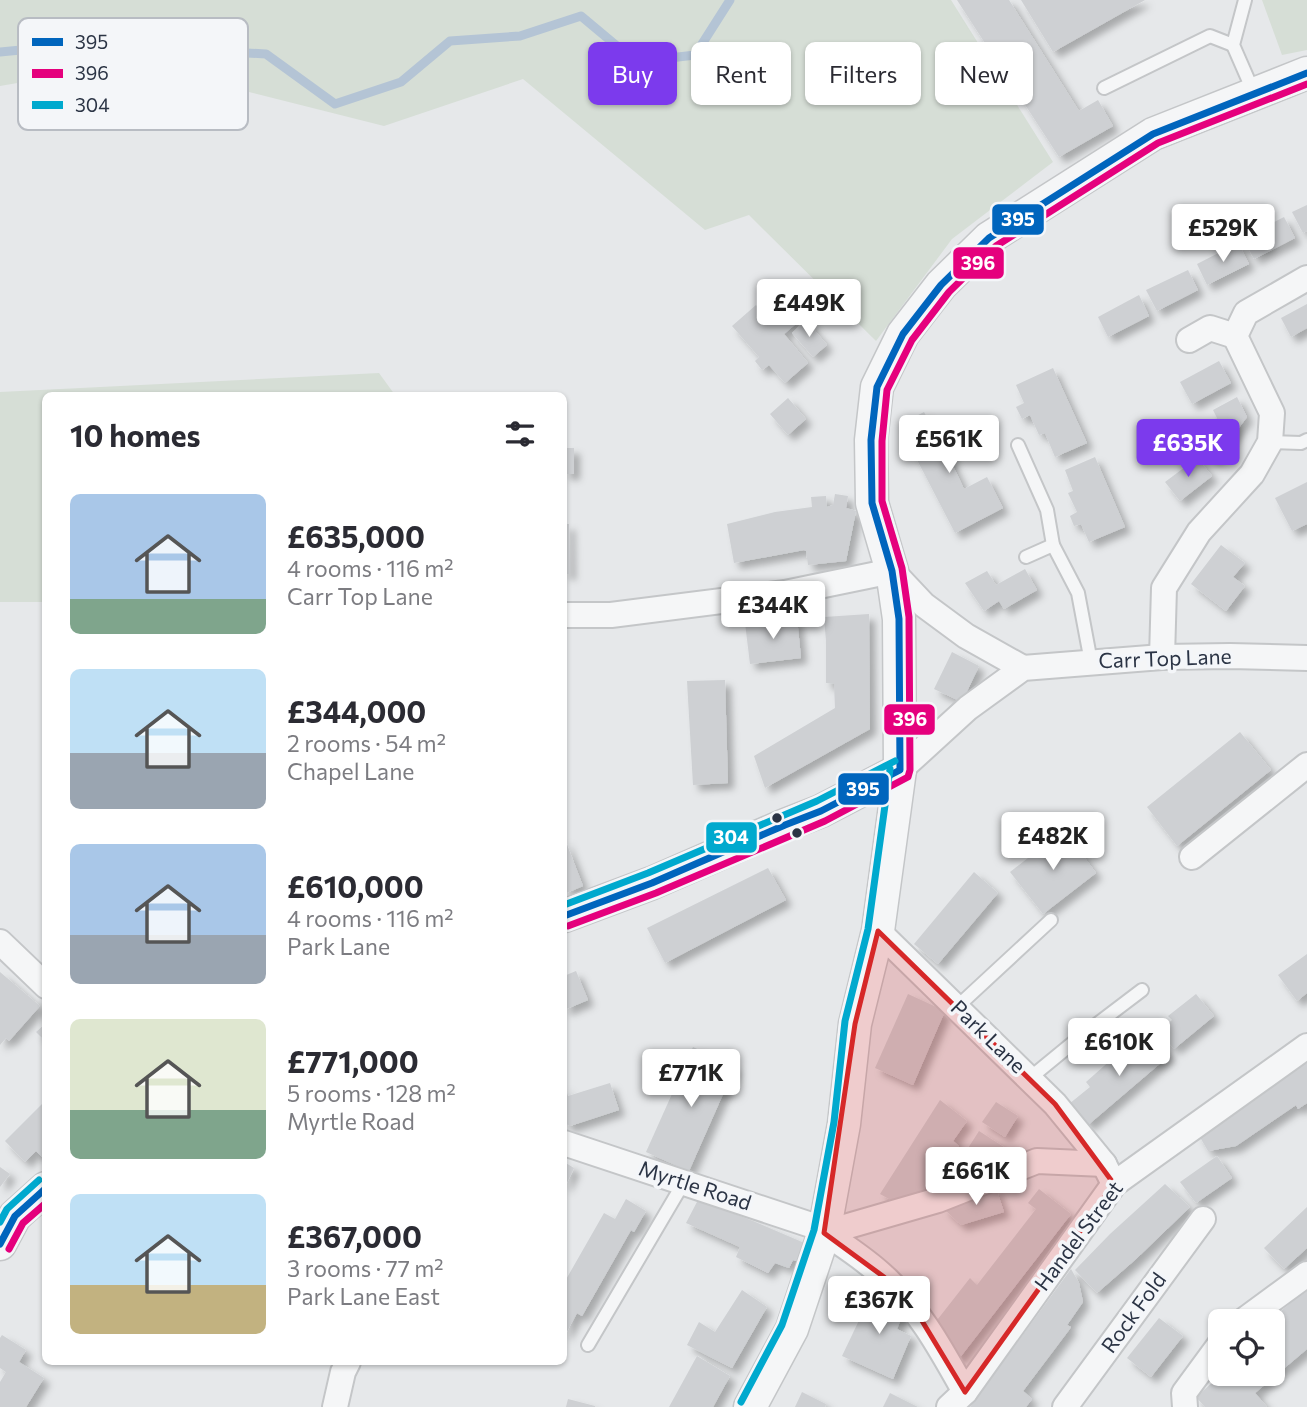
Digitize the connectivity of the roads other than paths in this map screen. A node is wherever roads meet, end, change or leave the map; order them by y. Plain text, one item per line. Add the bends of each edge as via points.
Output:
1 (1245, 0) edge
2 (1233, 45) junction
3 (1307, 73) edge
4 (1104, 89) dead end
5 (1254, 93) junction
6 (1307, 278) edge
7 (1235, 336) junction
8 (1189, 340) dead end
9 (1307, 440) edge
10 (1270, 442) junction
11 (1018, 445) dead end
12 (1053, 545) junction
13 (1026, 557) dead end
14 (892, 571) junction
15 (567, 615) edge
16 (1162, 656) junction
17 (1307, 658) edge
18 (1091, 662) junction
19 (1023, 668) junction
20 (1307, 765) edge
21 (900, 770) junction
22 (1192, 857) dead end
23 (567, 915) edge
24 (1051, 920) dead end
25 (878, 932) junction
26 (0, 942) edge
27 (42, 982) edge
28 (1142, 990) dead end
29 (957, 1007) junction
30 (1307, 1046) edge
31 (1030, 1078) junction
32 (567, 1144) edge
33 (1109, 1174) junction
34 (684, 1182) junction
35 (42, 1192) edge
36 (1203, 1219) dead end
37 (824, 1233) junction
38 (0, 1244) edge
39 (1307, 1274) edge
40 (1259, 1309) edge
41 (588, 1345) dead end
42 (1208, 1360) edge
43 (347, 1365) edge
44 (957, 1400) edge
45 (335, 1407) edge
46 (750, 1407) edge
47 (1065, 1407) edge
48 (1185, 1407) edge

1 - 2 lane
2 - 4 lane via 1209,36
2 - 5 lane
3 - 5 street
5 - 14 street via 1153,134 989,237 941,285 903,334 877,387 871,440 872,503
6 - 7 street via 1246,313
7 - 8 street via 1210,328
7 - 10 street via 1272,413
9 - 10 lane
10 - 16 street via 1252,474 1199,532 1164,588
11 - 12 lane via 1047,510
12 - 13 lane
12 - 18 lane via 1078,593
14 - 15 street via 785,593 611,615
14 - 19 street via 924,605 966,636
14 - 21 street via 899,619
16 - 17 street, Carr Top Lane
16 - 18 street, Carr Top Lane
18 - 19 street, Carr Top Lane
19 - 21 street via 968,708
20 - 22 street
21 - 23 street via 821,811
21 - 25 street
24 - 29 lane
25 - 29 street, Park Lane
25 - 37 street via 855,1024 844,1124
26 - 27 street
28 - 31 lane
29 - 31 street, Park Lane
30 - 33 street, Handel Street
31 - 33 street, Park Lane
32 - 34 street, Myrtle Road
33 - 37 street via 1037,1161 938,1200
33 - 44 street, Handel Street
34 - 37 street, Myrtle Road
34 - 41 lane
35 - 38 street via 15,1216
36 - 47 street, Rock Fold
37 - 44 street, Myrtle Road via 884,1277 916,1311 943,1353
37 - 46 street via 792,1329
39 - 40 street
42 - 48 street via 1184,1393
43 - 45 street

